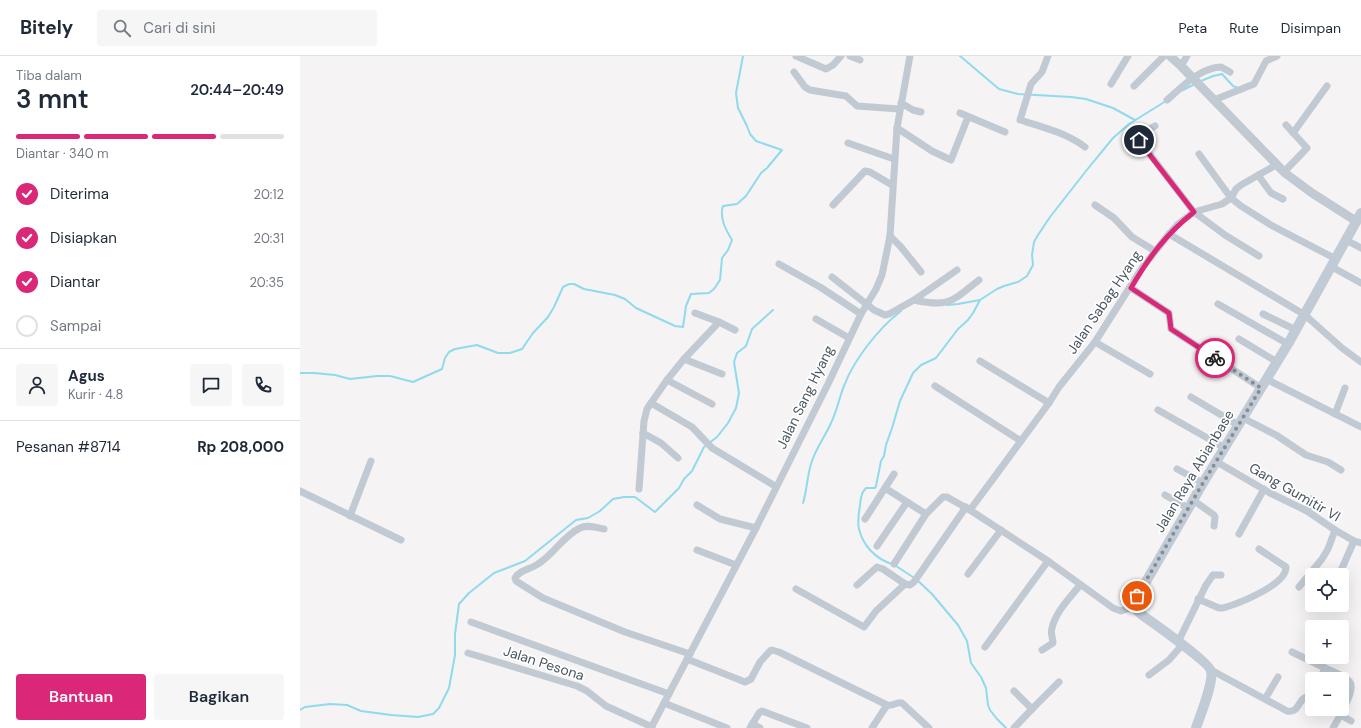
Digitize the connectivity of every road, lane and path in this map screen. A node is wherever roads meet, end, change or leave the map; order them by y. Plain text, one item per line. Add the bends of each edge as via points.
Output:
1 (841, 56) edge
2 (850, 56) edge
3 (910, 56) edge
4 (1048, 56) edge
5 (1128, 56) edge
6 (1164, 56) edge
7 (1170, 56) edge
8 (1187, 56) edge
9 (1277, 56) edge
10 (800, 57) edge
11 (860, 60) dead end
12 (1181, 66) junction
13 (794, 72) dead end
14 (1230, 72) dead end
15 (1193, 79) junction
16 (1111, 84) dead end
17 (1134, 86) dead end
18 (1327, 86) dead end
19 (1166, 100) dead end
20 (1214, 100) junction
21 (900, 106) junction
22 (921, 112) dead end
23 (960, 113) dead end
24 (968, 117) junction
25 (1286, 125) dead end
26 (1155, 126) dead end
27 (896, 128) junction
28 (1004, 132) dead end
29 (1293, 133) junction
30 (848, 143) dead end
31 (1086, 147) dead end
32 (1199, 154) dead end
33 (894, 159) junction
34 (1276, 165) junction
35 (1284, 172) junction
36 (1258, 176) junction
37 (892, 185) junction
38 (1231, 198) junction
39 (1284, 199) dead end
40 (833, 205) dead end
41 (1095, 205) dead end
42 (1194, 212) junction
43 (1359, 219) edge
44 (1169, 234) junction
45 (890, 236) junction
46 (1346, 240) junction
47 (1361, 248) edge
48 (1155, 251) junction
49 (1259, 256) dead end
50 (1334, 263) junction
51 (779, 264) dead end
52 (957, 270) dead end
53 (921, 272) dead end
54 (832, 277) dead end
55 (979, 280) dead end
56 (1361, 283) edge
57 (1131, 288) junction
58 (914, 300) junction
59 (867, 303) junction
60 (1218, 304) dead end
61 (695, 313) dead end
62 (861, 314) junction
63 (1263, 314) dead end
64 (1305, 314) junction
65 (816, 319) dead end
66 (719, 322) junction
67 (735, 330) dead end
68 (1296, 330) junction
69 (849, 338) junction
70 (1239, 340) dead end
71 (1095, 342) junction
72 (1288, 344) junction
73 (684, 359) junction
74 (980, 361) dead end
75 (1277, 362) junction
76 (1361, 362) edge
77 (722, 374) dead end
78 (1150, 374) dead end
79 (667, 380) junction
80 (1263, 383) junction
81 (935, 386) dead end
82 (1345, 388) dead end
83 (1191, 397) dead end
84 (651, 403) junction
85 (1049, 403) junction
86 (712, 404) dead end
87 (1158, 410) dead end
88 (1335, 414) junction
89 (1240, 422) junction
90 (1361, 427) edge
91 (643, 433) junction
92 (1021, 441) junction
93 (1224, 448) junction
94 (678, 458) dead end
95 (371, 461) dead end
96 (1217, 462) junction
97 (1177, 469) dead end
98 (1341, 470) dead end
99 (894, 474) dead end
100 (1203, 483) junction
101 (775, 486) junction
102 (885, 488) junction
103 (639, 489) dead end
104 (1264, 490) junction
105 (300, 492) edge
106 (1165, 495) dead end
107 (1312, 499) dead end
108 (906, 502) junction
109 (1190, 504) junction
110 (697, 505) dead end
111 (968, 509) junction
112 (1307, 511) junction
113 (926, 514) junction
114 (350, 516) junction
115 (865, 519) dead end
116 (1214, 526) dead end
117 (756, 528) junction
118 (604, 529) dead end
119 (1001, 530) junction
120 (1335, 530) junction
121 (1239, 534) dead end
122 (401, 540) dead end
123 (1357, 542) edge
124 (877, 546) dead end
125 (1259, 549) dead end
126 (697, 550) dead end
127 (1048, 561) junction
128 (894, 564) dead end
129 (736, 565) junction
130 (1343, 568) edge
131 (968, 574) dead end
132 (1221, 575) dead end
133 (905, 584) junction
134 (857, 585) dead end
135 (1080, 585) junction
136 (1299, 587) dead end
137 (796, 589) dead end
138 (1198, 599) junction
139 (1136, 606) junction
140 (471, 622) dead end
141 (1180, 644) junction
142 (986, 647) dead end
143 (1042, 650) dead end
144 (1292, 652) dead end
145 (468, 653) dead end
146 (688, 657) junction
147 (1325, 668) junction
148 (1211, 670) junction
149 (1323, 672) edge
150 (1333, 672) edge
151 (1149, 675) dead end
152 (1278, 678) dead end
153 (1349, 680) edge
154 (1059, 682) dead end
155 (1014, 691) dead end
156 (669, 694) junction
157 (1349, 695) edge
158 (1305, 698) edge
159 (1265, 699) junction
160 (664, 703) junction
161 (886, 705) junction
162 (1032, 709) junction
163 (1339, 716) edge
164 (1342, 716) edge
165 (1351, 721) dead end
166 (751, 726) edge
167 (651, 728) edge
168 (727, 728) edge
169 (760, 728) edge
170 (807, 728) edge
171 (872, 728) edge
172 (929, 728) edge
173 (1014, 728) edge
174 (1196, 728) edge
175 (1333, 728) edge

1 - 10 street via 826,69
2 - 11 street
3 - 21 street, Jalan Sang Hyang
4 - 31 street via 1042,72 1031,84 1020,120 1062,133
5 - 16 street
6 - 17 street
7 - 12 street
8 - 12 street
9 - 20 street via 1266,61 1254,84
12 - 15 street
13 - 21 street via 810,90 846,96 857,106
14 - 15 street via 1218,67
15 - 19 street
15 - 20 street
18 - 29 street
20 - 34 street
21 - 22 street
21 - 27 street, Jalan Sang Hyang
23 - 24 street
24 - 27 street via 951,160
24 - 28 street
25 - 29 street
26 - 42 street via 1140,135 1139,140
27 - 33 street, Jalan Sang Hyang
29 - 35 street via 1307,148
30 - 33 street
32 - 38 street
33 - 37 street, Jalan Sang Hyang
34 - 35 street
34 - 36 street, Jalan Sabag Hyang
35 - 43 street via 1312,193
36 - 38 street, Jalan Sabag Hyang via 1241,185
36 - 39 street via 1271,193
37 - 40 street via 865,171
37 - 45 street, Jalan Sang Hyang
38 - 42 street, Jalan Sabag Hyang via 1216,206
38 - 50 street via 1254,215
41 - 48 street via 1114,218 1132,236
42 - 44 street, Jalan Sabag Hyang
42 - 49 street
43 - 46 main road, Jalan Raya Abianbase
44 - 48 street, Jalan Sabag Hyang
44 - 64 street
45 - 53 street
45 - 59 street, Jalan Sang Hyang via 884,270
46 - 47 street
46 - 50 main road, Jalan Raya Abianbase
48 - 57 street, Jalan Sabag Hyang
50 - 56 street
50 - 64 main road, Jalan Raya Abianbase
51 - 62 street
52 - 58 street
54 - 59 street
55 - 58 street via 953,301 931,304
57 - 71 street, Jalan Sabag Hyang
57 - 80 street via 1169,313 1171,329
58 - 59 street via 885,315
59 - 62 street, Jalan Sang Hyang
60 - 72 street
61 - 66 street
62 - 69 street, Jalan Sang Hyang
63 - 68 street
64 - 68 main road, Jalan Raya Abianbase
64 - 76 street via 1352,357
65 - 69 street
66 - 67 street
66 - 73 street
68 - 72 main road, Jalan Raya Abianbase
69 - 101 street, Jalan Sang Hyang
70 - 75 street
71 - 78 street
71 - 85 street, Jalan Sabag Hyang
72 - 75 main road, Jalan Raya Abianbase
73 - 77 street
73 - 79 street
74 - 85 street
75 - 80 main road, Jalan Raya Abianbase
79 - 84 street
79 - 86 street
80 - 88 street
80 - 89 main road, Jalan Raya Abianbase
81 - 92 street
82 - 88 street
83 - 89 street
84 - 91 street via 645,415
84 - 101 street via 692,427 712,448
85 - 92 street, Jalan Sabag Hyang
87 - 93 street
88 - 90 street
89 - 93 main road, Jalan Raya Abianbase
89 - 98 street via 1276,436 1306,455 1328,462
91 - 94 street via 661,443
91 - 103 street
92 - 111 street, Jalan Sabag Hyang
93 - 96 main road, Jalan Raya Abianbase
95 - 114 street
96 - 100 main road, Jalan Raya Abianbase
96 - 104 street, Gang Gumitir VI
97 - 100 street
99 - 102 street
100 - 109 main road, Jalan Raya Abianbase
101 - 117 street, Jalan Sang Hyang
102 - 108 street
102 - 115 street
104 - 112 street, Gang Gumitir VI
104 - 121 street
105 - 114 street
106 - 109 street
107 - 112 street
108 - 113 street
108 - 124 street
109 - 116 street via 1214,515
109 - 139 main road, Jalan Raya Abianbase via 1138,593
110 - 117 street via 720,519
111 - 113 street via 944,497
111 - 119 street
111 - 133 street, Jalan Sabag Hyang via 914,582 910,585
112 - 120 street, Gang Gumitir VI
113 - 128 street
114 - 122 street
117 - 129 street, Jalan Sang Hyang
118 - 146 street via 581,527 566,537 538,564 518,574 516,582 543,598
119 - 127 street
119 - 131 street
120 - 123 street, Gang Gumitir VI
120 - 136 street via 1322,559
123 - 130 street
125 - 138 street via 1286,567 1286,571 1275,584 1256,596 1223,608
126 - 129 street
127 - 135 street
127 - 142 street
129 - 146 street, Jalan Sang Hyang
132 - 138 street via 1213,575
133 - 134 street via 877,567
133 - 137 street, Jalan Sabag Hyang via 876,610 864,627
135 - 139 street via 1119,611
135 - 143 street via 1057,615 1051,628 1053,643
138 - 141 street
139 - 141 main road via 1142,615
140 - 156 street
141 - 148 main road
141 - 151 street via 1169,660
144 - 147 street
145 - 167 street, Jalan Pesona via 577,686 606,706
146 - 156 street, Jalan Sang Hyang
146 - 161 street via 745,682 751,679 760,662 770,651 775,651
147 - 149 street
147 - 150 street
148 - 159 street
148 - 174 main road via 1212,675
152 - 159 street
153 - 157 street
154 - 162 street
155 - 162 street
156 - 160 street, Jalan Sang Hyang
158 - 159 street via 1293,712
160 - 167 street, Jalan Sang Hyang
160 - 168 street
161 - 171 street
161 - 172 street via 902,703
162 - 173 street
163 - 175 street
164 - 165 street
166 - 169 street
166 - 170 street via 762,711

